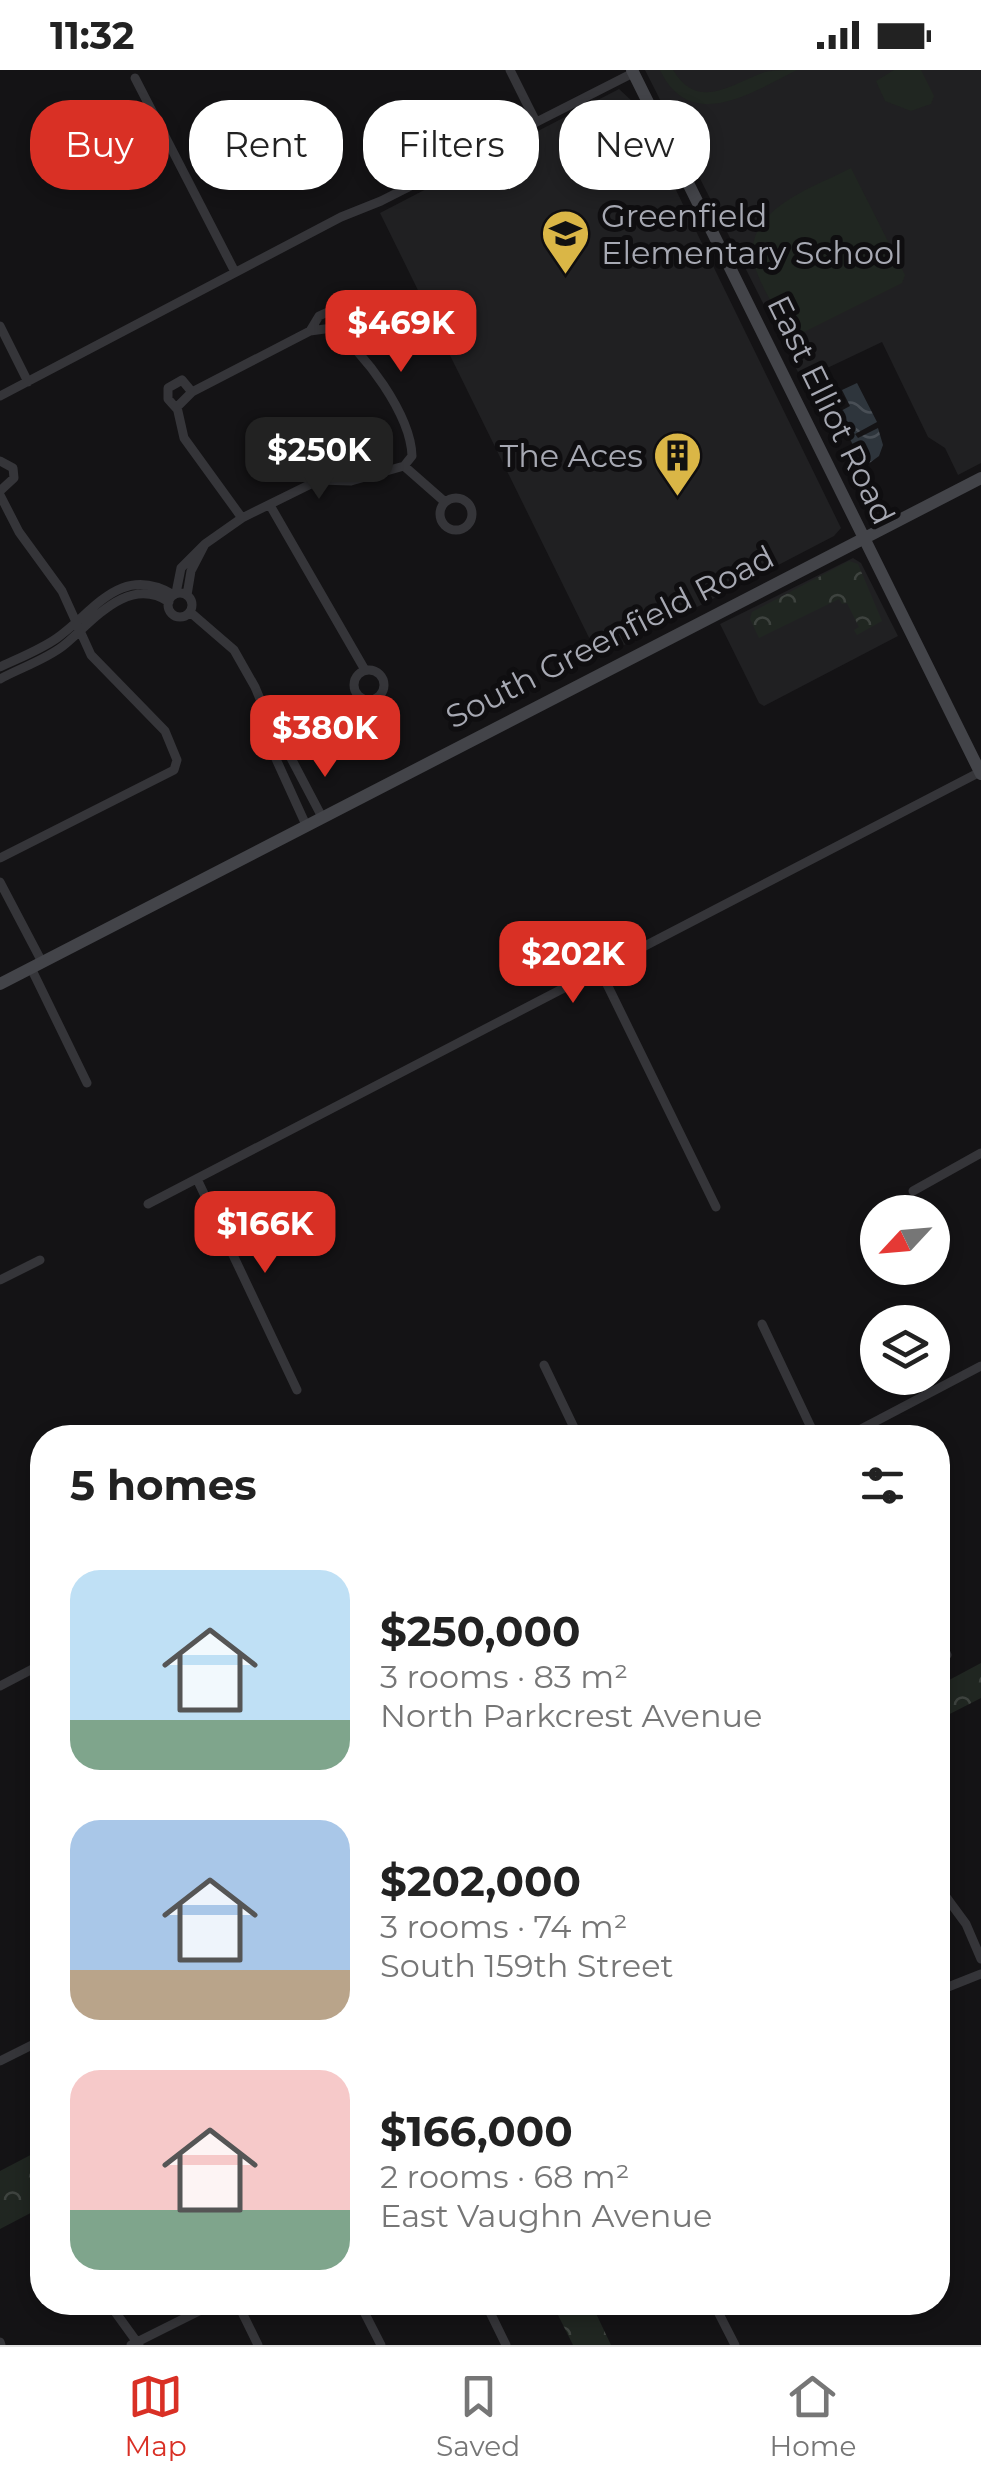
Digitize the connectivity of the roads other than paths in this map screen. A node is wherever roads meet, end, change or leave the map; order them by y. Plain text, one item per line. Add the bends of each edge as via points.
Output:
1 (510, 70) edge
2 (632, 71) edge
3 (134, 78) dead end
4 (525, 100) edge
5 (539, 120) edge
6 (400, 190) edge
7 (235, 272) junction
8 (0, 326) edge
9 (310, 331) junction
10 (344, 337) junction
11 (28, 382) junction
12 (192, 392) junction
13 (0, 396) edge
14 (177, 408) junction
15 (0, 460) edge
16 (404, 466) junction
17 (981, 478) edge
18 (0, 493) edge
19 (445, 502) dead end
20 (271, 506) junction
21 (242, 518) junction
22 (864, 537) junction
23 (176, 596) junction
24 (190, 612) junction
25 (74, 621) junction
26 (77, 632) junction
27 (0, 667) edge
28 (364, 670) dead end
29 (0, 678) edge
30 (274, 735) junction
31 (299, 773) junction
32 (980, 773) edge
33 (285, 780) junction
34 (322, 816) junction
35 (306, 825) junction
36 (0, 858) edge
37 (0, 882) edge
38 (36, 965) junction
39 (600, 970) junction
40 (0, 984) edge
41 (87, 1083) dead end
42 (981, 1154) edge
43 (197, 1179) junction
44 (914, 1191) dead end
45 (148, 1204) dead end
46 (716, 1207) dead end
47 (40, 1260) dead end
48 (0, 1280) edge
49 (762, 1324) dead end
50 (544, 1365) dead end
51 (978, 1367) edge
52 (981, 1380) edge
53 (297, 1390) dead end
54 (573, 1425) edge
55 (810, 1425) edge
56 (869, 1425) edge
57 (30, 1670) edge
58 (0, 1686) edge
59 (950, 1902) edge
60 (981, 1960) edge
61 (981, 1974) edge
62 (950, 1986) edge
63 (30, 2046) edge
64 (0, 2062) edge
65 (117, 2315) edge
66 (192, 2315) edge
67 (243, 2315) edge
68 (366, 2315) edge
69 (491, 2315) edge
70 (720, 2315) edge
71 (136, 2344) edge
72 (258, 2345) edge
73 (380, 2345) edge
74 (506, 2345) edge
75 (735, 2345) edge

1 - 4 street
2 - 5 street
2 - 22 main road, East Elliot Road
3 - 7 street
6 - 7 street
7 - 11 street
8 - 11 street
9 - 10 street via 332,328
9 - 10 street via 330,311 343,318
9 - 12 street
10 - 16 street via 384,384 412,444
11 - 13 street
12 - 14 street
12 - 14 street via 182,380 168,388
14 - 21 street via 184,438
15 - 18 street via 13,468 14,478
16 - 19 street
16 - 20 street via 351,481 319,480
17 - 22 main road, South Greenfield Road
18 - 25 street
20 - 21 street
20 - 28 street
21 - 23 street via 204,544
22 - 32 main road, East Elliot Road
22 - 34 main road, South Greenfield Road
23 - 24 street via 192,601
23 - 24 street via 176,615
23 - 25 street via 143,587 116,590
23 - 26 street via 123,599
24 - 30 street via 234,650
25 - 26 street
25 - 27 street
26 - 29 street via 60,648
26 - 36 street via 165,731 177,760 174,770
30 - 31 street
30 - 33 street
31 - 33 street
31 - 34 street
32 - 39 street
33 - 35 street
34 - 35 main road, South Greenfield Road
35 - 38 main road, South Greenfield Road
37 - 38 street
38 - 40 main road, South Greenfield Road
38 - 41 street
39 - 43 street
39 - 46 street
42 - 44 street
43 - 45 street
43 - 53 street
47 - 48 street
49 - 55 street
50 - 54 street
51 - 52 street
51 - 56 street
57 - 58 street
59 - 60 street
61 - 62 street
63 - 64 street
65 - 71 street
66 - 71 street
67 - 72 street
68 - 73 street
69 - 74 street
70 - 75 street

